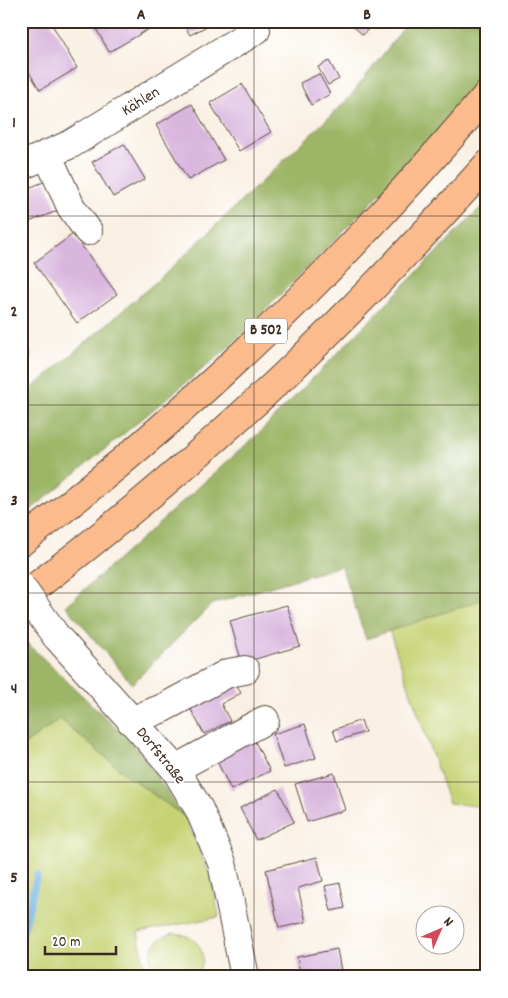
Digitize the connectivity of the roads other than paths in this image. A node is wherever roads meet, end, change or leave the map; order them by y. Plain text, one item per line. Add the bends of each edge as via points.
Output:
1 (256, 30) dead end
2 (487, 95) edge
3 (47, 154) junction
4 (487, 165) edge
5 (21, 166) edge
6 (88, 231) dead end
7 (21, 542) edge
8 (21, 587) edge
9 (21, 598) edge
10 (245, 670) dead end
11 (264, 720) dead end
12 (132, 721) junction
13 (175, 769) junction
14 (243, 966) edge

1 - 3 street, Kählen via 71,144
2 - 7 highway, B 502 via 306,293 141,445
3 - 5 street, Kählen
3 - 6 street via 70,207
4 - 9 highway, B 502 via 331,330 239,418 144,501
8 - 12 street, Dorfstraße, bridge via 56,636
10 - 12 street via 228,673
11 - 13 street
12 - 13 street, Dorfstraße
13 - 14 street, Dorfstraße via 199,810 222,863

